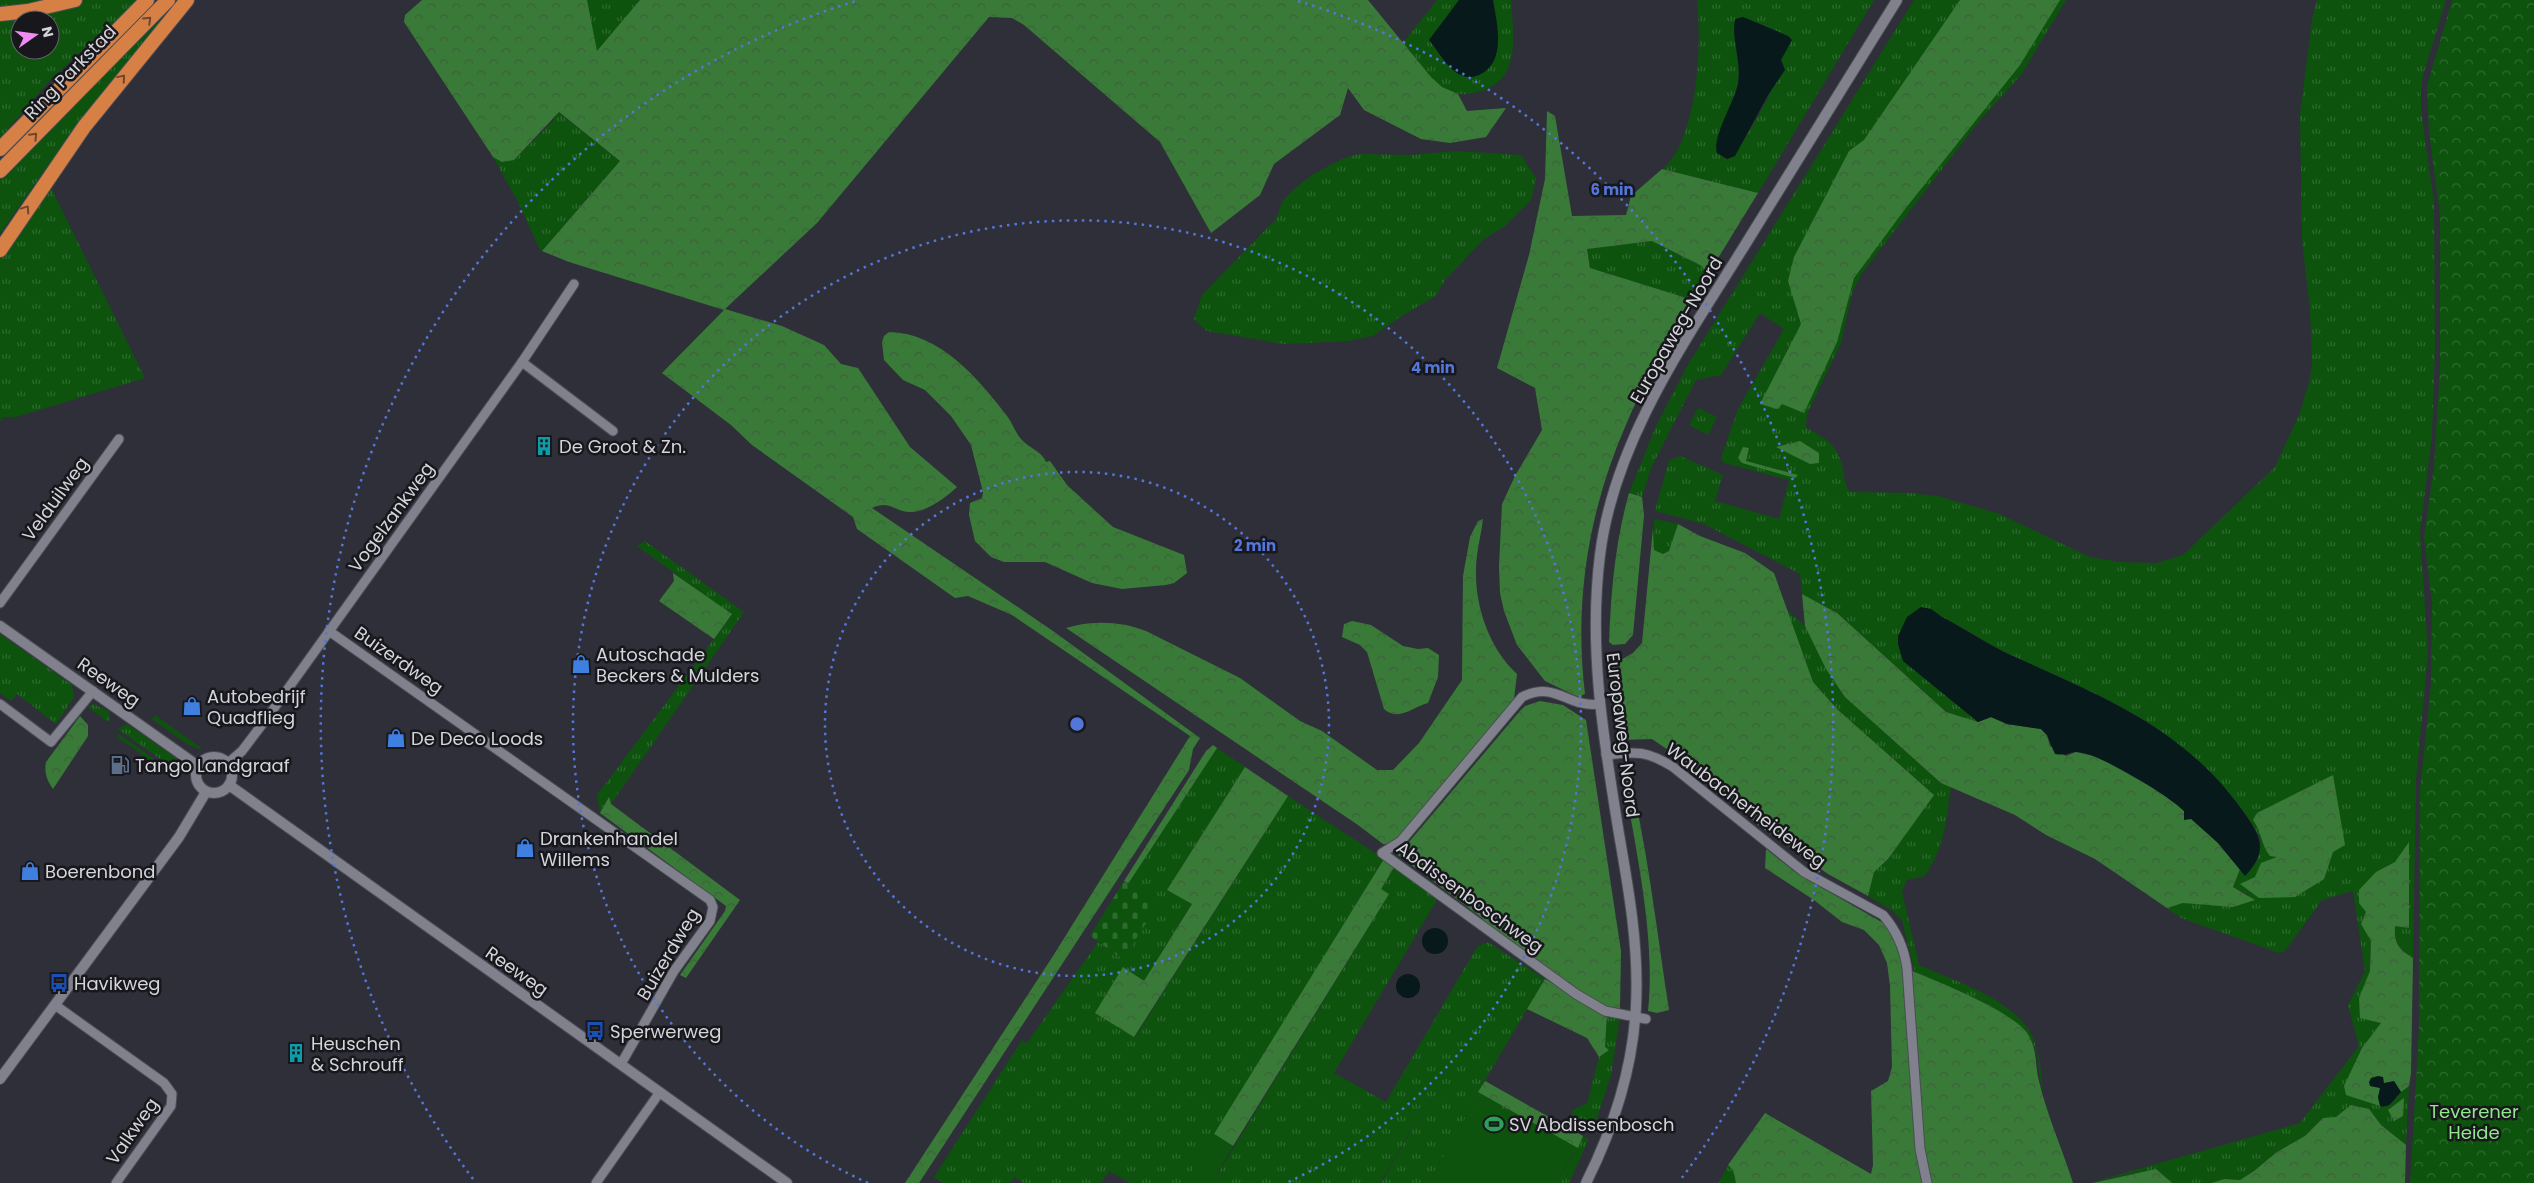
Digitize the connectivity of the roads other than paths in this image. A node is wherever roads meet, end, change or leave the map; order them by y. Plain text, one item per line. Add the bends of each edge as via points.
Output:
1 (75, 0) edge
2 (147, 0) edge
3 (168, 0) edge
4 (187, 0) edge
5 (1896, 0) edge
6 (0, 14) edge
7 (0, 149) edge
8 (0, 171) edge
9 (0, 250) edge
10 (574, 284) dead end
11 (522, 362) junction
12 (613, 431) dead end
13 (119, 439) dead end
14 (0, 602) edge
15 (0, 626) edge
16 (329, 631) junction
17 (92, 691) junction
18 (0, 704) edge
19 (1599, 704) junction
20 (1606, 755) junction
21 (227, 764) junction
22 (198, 766) junction
23 (229, 785) junction
24 (206, 792) junction
25 (55, 1005) junction
26 (1635, 1017) junction
27 (1646, 1019) dead end
28 (621, 1064) junction
29 (1, 1075) edge
30 (660, 1092) junction
31 (116, 1183) edge
32 (596, 1183) edge
33 (787, 1183) edge
34 (1586, 1183) edge
35 (1927, 1183) edge

1 - 6 highway via 28,12
2 - 7 highway, Ring Parkstad
8 -> 3 highway, Ring Parkstad
9 -> 4 highway via 84,127
5 - 19 street, Europaweg-Noord via 1678,354 1630,451 1600,551 1595,632
10 - 11 street, Vogelzankweg
11 - 12 street
11 - 16 street, Vogelzankweg
13 - 14 street, Velduilweg
15 - 17 street, Reeweg
16 - 21 street, Vogelzankweg via 262,726
16 - 28 street, Buizerdweg via 710,900 713,907 710,921 674,970
17 - 18 street via 52,742
17 - 22 street, Reeweg
19 - 20 street, Europaweg-Noord
19 - 26 street, Abdissenboschweg via 1588,705 1549,691 1534,691 1522,698 1401,841 1382,853 1576,994 1605,1011
20 - 26 street, Europaweg-Noord via 1631,906 1636,966
20 - 35 street, Waubacherheideweg via 1628,752 1654,755 1804,872 1883,915 1890,922 1906,962 1920,1150
21 - 22 street via 212,757
21 - 23 street via 231,776
22 - 24 street via 197,783
23 - 24 street via 216,793
23 - 28 street, Reeweg
24 - 25 street via 179,837
25 - 29 street
25 - 31 street, Valkweg via 164,1083 173,1098 171,1106
26 - 27 street
26 - 34 street, Europaweg-Noord via 1628,1065 1617,1103
28 - 30 street, Reeweg
30 - 32 street
30 - 33 street, Reeweg

